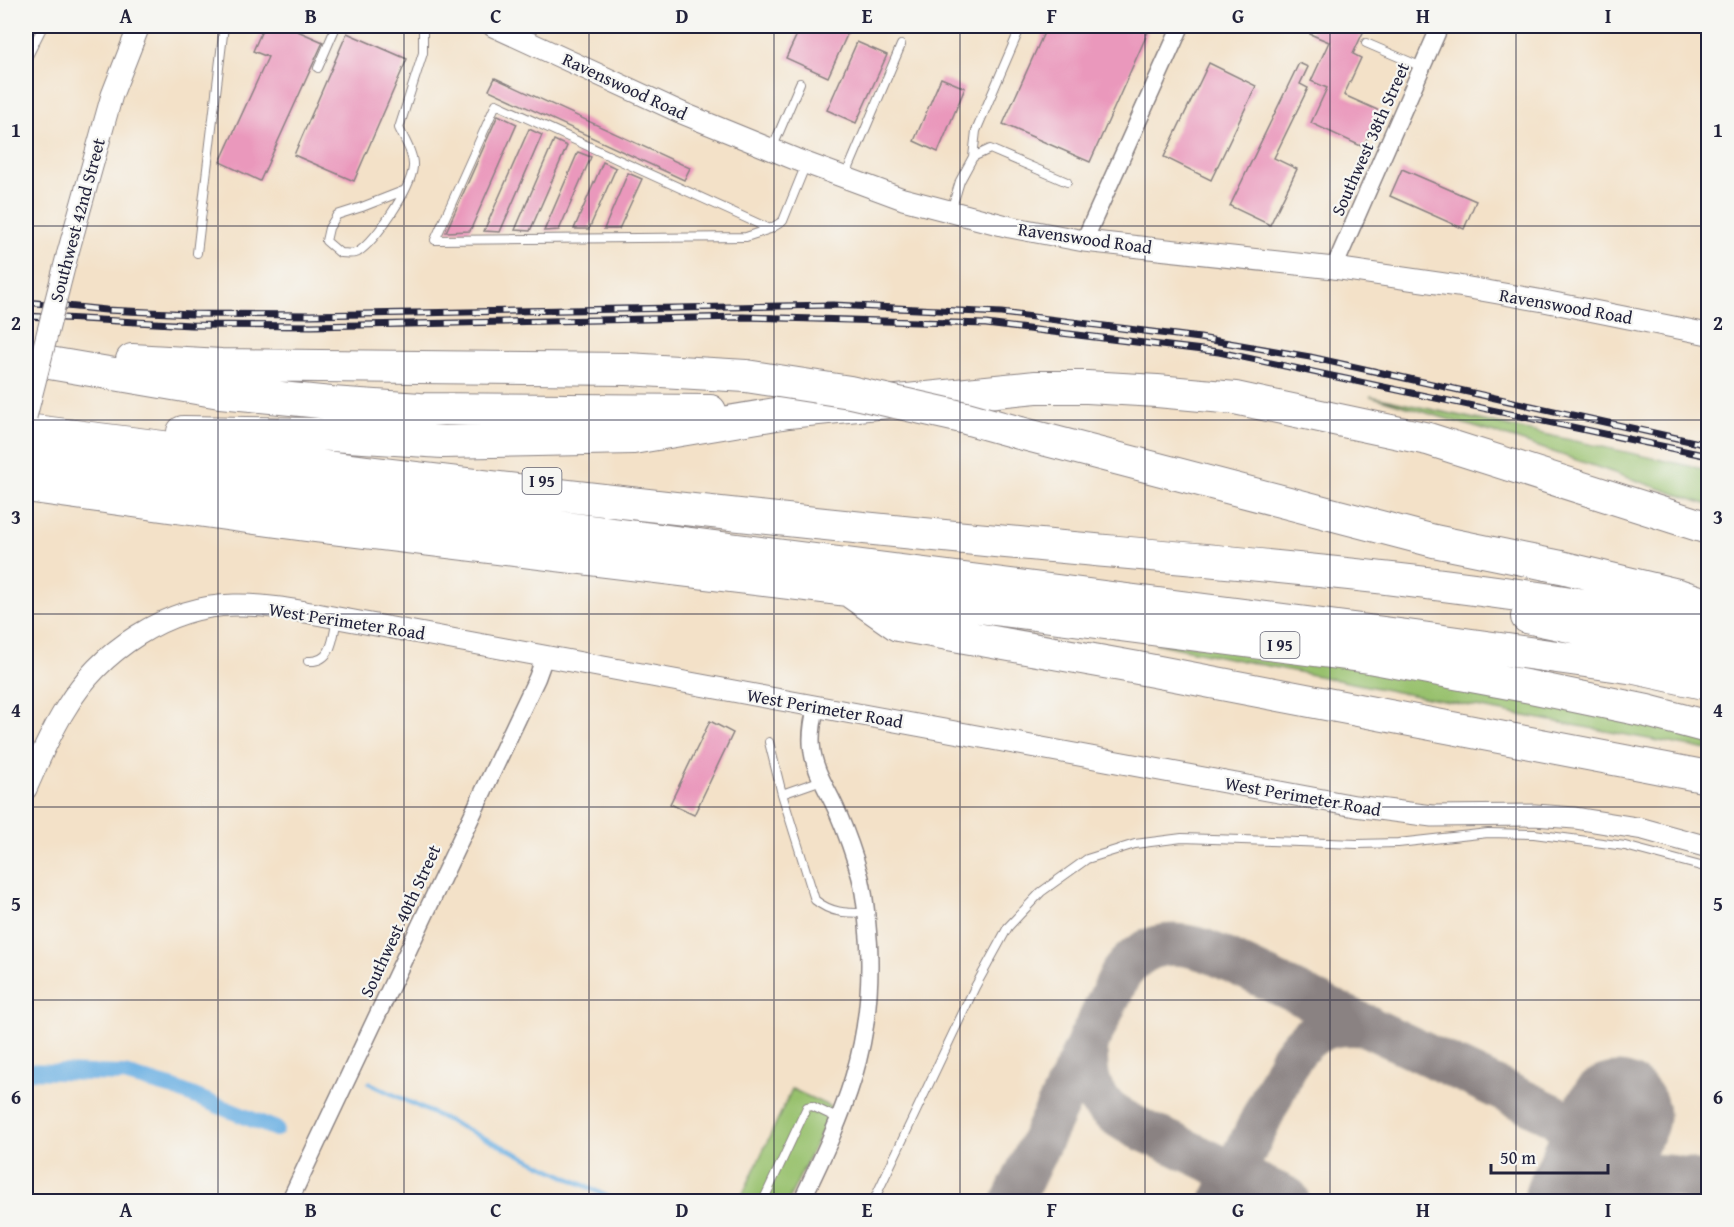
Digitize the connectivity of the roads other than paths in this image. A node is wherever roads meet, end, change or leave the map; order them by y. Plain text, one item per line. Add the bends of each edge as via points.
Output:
1 (43, 26) edge
2 (139, 26) edge
3 (224, 26) edge
4 (334, 26) edge
5 (423, 26) edge
6 (493, 26) edge
7 (1022, 26) edge
8 (1181, 26) edge
9 (1440, 26) edge
10 (1365, 43) dead end
11 (901, 45) dead end
12 (26, 60) edge
13 (1423, 67) junction
14 (318, 68) dead end
15 (800, 83) dead end
16 (771, 150) junction
17 (973, 157) junction
18 (806, 164) junction
19 (845, 178) junction
20 (1067, 182) dead end
21 (403, 191) junction
22 (951, 211) junction
23 (770, 229) junction
24 (1084, 241) junction
25 (197, 253) dead end
26 (1334, 268) junction
27 (1708, 334) edge
28 (26, 353) edge
29 (26, 358) edge
30 (788, 412) junction
31 (26, 417) edge
32 (26, 430) edge
33 (132, 431) junction
34 (26, 454) edge
35 (26, 486) edge
36 (1708, 528) edge
37 (1285, 568) junction
38 (848, 590) junction
39 (1708, 605) edge
40 (1708, 610) edge
41 (338, 618) junction
42 (1708, 628) edge
43 (1415, 637) junction
44 (1708, 655) edge
45 (545, 657) junction
46 (308, 662) dead end
47 (1708, 684) edge
48 (1708, 706) edge
49 (816, 707) junction
50 (1708, 726) edge
51 (769, 742) dead end
52 (1703, 776) edge
53 (822, 780) junction
54 (26, 789) edge
55 (782, 794) junction
56 (1708, 847) edge
57 (1708, 868) edge
58 (866, 913) junction
59 (840, 1119) junction
60 (289, 1202) edge
61 (764, 1202) edge
62 (801, 1202) edge
63 (873, 1202) edge

1 - 12 lane
2 - 31 street, Southwest 42nd Street, bridge via 112,95
3 - 25 lane
4 - 14 lane
5 - 21 lane via 423,53 399,128 413,166
6 - 16 street, Ravenswood Road
7 - 17 lane via 976,131
8 - 24 street
9 - 13 street, Southwest 38th Street
10 - 13 lane
11 - 19 lane
13 - 26 street, Southwest 38th Street
15 - 16 lane
16 - 18 street, Ravenswood Road
17 - 20 lane via 990,149
17 - 22 lane
18 - 19 street, Ravenswood Road
18 - 23 lane via 783,221
19 - 22 street, Ravenswood Road
21 - 21 lane via 372,240 355,253 339,253 326,241 328,228 337,215
22 - 24 street, Ravenswood Road
23 - 23 lane via 746,237 435,240 495,104
24 - 26 street, Ravenswood Road
26 - 27 street, Ravenswood Road via 1544,301
28 - 39 highway, bridge via 221,364 627,369 746,376 850,392 966,418 1434,541 1561,567
29 - 30 highway via 220,392 331,403 420,409
30 - 33 highway via 633,438 558,441 443,442 316,434
30 - 36 highway via 1036,387 1098,387 1235,398 1428,439
31 - 33 highway, I 95
32 - 37 highway via 611,502
33 - 40 highway, I 95 via 591,487 1443,570
34 - 43 highway via 324,497
35 - 38 highway, I 95 via 306,525
37 - 42 highway via 1623,611
37 - 44 highway via 1347,592 1519,615
38 - 50 highway, I 95 via 1369,657 1542,689
38 - 52 highway via 898,625
41 - 45 street, West Perimeter Road
41 - 46 lane via 329,652 318,661
41 - 54 street, West Perimeter Road via 233,605 184,614 153,627 124,644 80,688 57,723
43 - 47 highway via 1635,669
43 - 48 highway
45 - 49 street, West Perimeter Road
45 - 60 street, Southwest 40th Street
49 - 53 street via 812,747
49 - 56 street, West Perimeter Road via 1382,810 1432,816 1555,816 1643,829
51 - 55 lane
53 - 55 lane
53 - 58 street via 850,845
55 - 58 lane via 815,900 839,913
57 - 63 lane via 1624,846 1534,834 1488,833 1357,844 1182,838 1135,844 1087,859 1041,892 1008,927 975,987
58 - 59 street via 867,1020
59 - 61 lane via 807,1107
59 - 62 street

